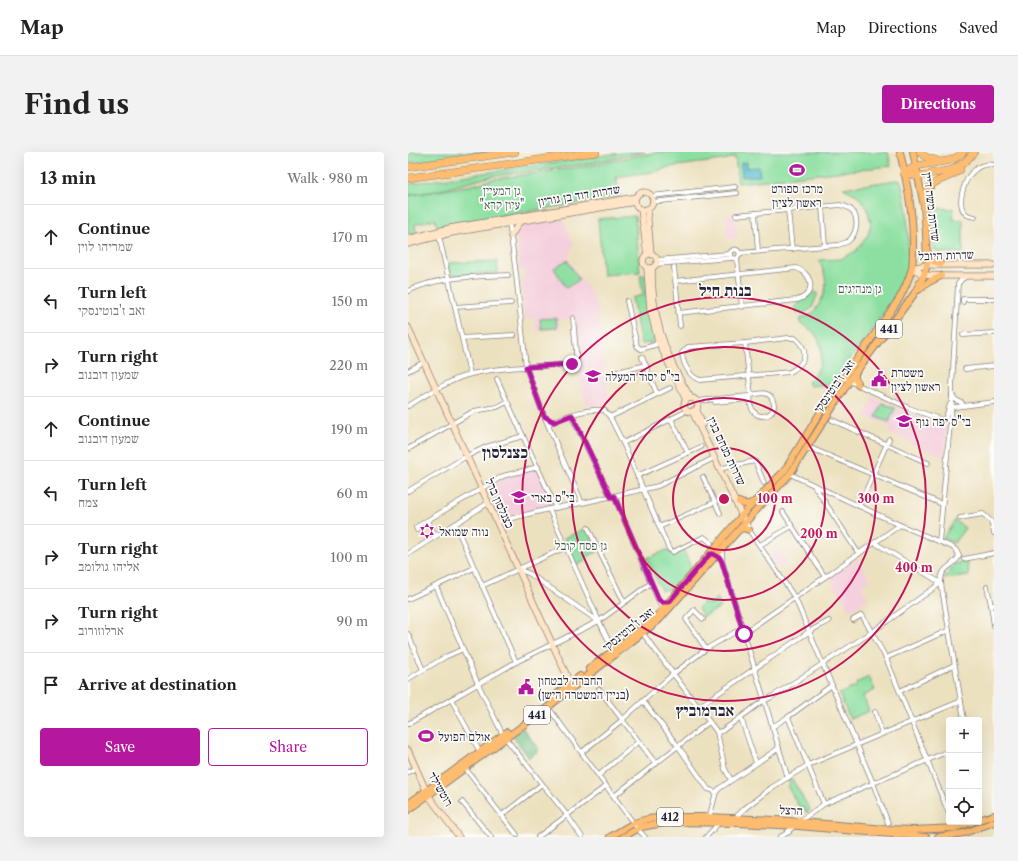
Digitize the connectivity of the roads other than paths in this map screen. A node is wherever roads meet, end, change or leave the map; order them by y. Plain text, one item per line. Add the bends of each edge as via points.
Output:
1 (515, 152) edge
2 (596, 152) edge
3 (900, 152) edge
4 (913, 152) edge
5 (920, 152) edge
6 (963, 152) edge
7 (972, 155) edge
8 (942, 162) junction
9 (994, 165) edge
10 (916, 166) junction
11 (408, 167) edge
12 (904, 173) junction
13 (918, 176) junction
14 (408, 178) edge
15 (735, 187) dead end
16 (736, 193) dead end
17 (652, 199) junction
18 (635, 200) junction
19 (822, 206) junction
20 (924, 206) junction
21 (644, 209) junction
22 (788, 210) junction
23 (755, 213) junction
24 (736, 215) dead end
25 (975, 217) dead end
26 (508, 220) junction
27 (520, 221) junction
28 (439, 236) junction
29 (511, 236) junction
30 (408, 239) edge
31 (408, 244) edge
32 (825, 246) junction
33 (792, 249) junction
34 (926, 249) junction
35 (758, 251) junction
36 (740, 253) junction
37 (649, 254) junction
38 (733, 256) junction
39 (941, 264) junction
40 (653, 265) junction
41 (927, 265) junction
42 (994, 265) edge
43 (674, 268) dead end
44 (912, 268) junction
45 (508, 275) dead end
46 (738, 275) junction
47 (924, 275) junction
48 (941, 276) junction
49 (970, 276) junction
50 (994, 276) edge
51 (448, 279) junction
52 (675, 281) junction
53 (408, 291) edge
54 (914, 294) junction
55 (994, 299) edge
56 (628, 301) dead end
57 (963, 302) dead end
58 (511, 303) dead end
59 (455, 307) junction
60 (742, 307) junction
61 (678, 313) junction
62 (573, 318) dead end
63 (680, 326) dead end
64 (409, 330) edge
65 (994, 334) edge
66 (514, 335) dead end
67 (963, 335) dead end
68 (462, 338) junction
69 (745, 343) junction
70 (658, 344) junction
71 (642, 357) dead end
72 (424, 362) junction
73 (646, 365) junction
74 (994, 366) edge
75 (526, 367) junction
76 (965, 369) dead end
77 (408, 371) edge
78 (855, 373) junction
79 (470, 374) junction
80 (609, 374) dead end
81 (749, 376) junction
82 (844, 377) junction
83 (497, 379) dead end
84 (849, 381) junction
85 (859, 386) junction
86 (670, 388) dead end
87 (952, 388) junction
88 (436, 389) junction
89 (655, 395) junction
90 (952, 395) junction
91 (750, 397) junction
92 (688, 399) junction
93 (507, 402) junction
94 (994, 402) edge
95 (962, 403) junction
96 (967, 404) junction
97 (951, 405) junction
98 (408, 406) edge
99 (696, 407) junction
100 (683, 413) dead end
101 (572, 415) junction
102 (544, 416) junction
103 (610, 417) junction
104 (671, 419) junction
105 (948, 419) junction
106 (832, 420) dead end
107 (554, 422) junction
108 (452, 424) junction
109 (548, 424) junction
110 (523, 436) junction
111 (889, 439) dead end
112 (811, 440) junction
113 (623, 443) junction
114 (887, 445) junction
115 (701, 447) dead end
116 (408, 449) edge
117 (813, 449) junction
118 (804, 451) junction
119 (688, 453) junction
120 (467, 456) junction
121 (714, 458) junction
122 (928, 463) dead end
123 (538, 467) junction
124 (723, 468) junction
125 (790, 474) junction
126 (874, 475) junction
127 (637, 476) junction
128 (703, 477) dead end
129 (764, 483) dead end
130 (815, 486) junction
131 (482, 489) junction
132 (644, 490) junction
133 (408, 491) edge
134 (832, 494) junction
135 (613, 497) junction
136 (758, 498) junction
137 (824, 501) junction
138 (714, 502) junction
139 (739, 502) junction
140 (488, 503) junction
141 (582, 503) junction
142 (942, 504) junction
143 (859, 506) junction
144 (556, 508) junction
145 (549, 509) junction
146 (784, 512) dead end
147 (720, 514) dead end
148 (744, 517) junction
149 (960, 518) dead end
150 (991, 519) edge
151 (427, 521) junction
152 (497, 522) junction
153 (455, 524) junction
154 (900, 525) junction
155 (659, 526) junction
156 (792, 526) junction
157 (588, 528) dead end
158 (418, 530) dead end
159 (750, 530) junction
160 (738, 531) junction
161 (994, 533) edge
162 (436, 536) junction
163 (939, 542) junction
164 (711, 543) dead end
165 (875, 544) junction
166 (760, 545) junction
167 (566, 546) junction
168 (722, 549) junction
169 (994, 553) edge
170 (408, 554) edge
171 (859, 554) junction
172 (713, 555) junction
173 (964, 559) dead end
174 (722, 562) junction
175 (474, 568) junction
176 (518, 569) junction
177 (530, 574) junction
178 (522, 577) junction
179 (825, 577) junction
180 (651, 583) junction
181 (941, 583) junction
182 (436, 586) junction
183 (482, 586) junction
184 (987, 587) dead end
185 (795, 598) junction
186 (408, 599) edge
187 (659, 600) junction
188 (624, 602) junction
189 (669, 602) junction
190 (992, 605) edge
191 (662, 609) junction
192 (703, 619) dead end
193 (853, 620) dead end
194 (599, 621) junction
195 (829, 621) dead end
196 (994, 626) edge
197 (742, 630) junction
198 (949, 630) junction
199 (641, 631) junction
200 (810, 631) junction
201 (872, 632) junction
202 (408, 634) edge
203 (552, 644) junction
204 (463, 649) junction
205 (613, 650) junction
206 (706, 650) junction
207 (886, 658) junction
208 (516, 662) junction
209 (824, 664) junction
210 (954, 665) junction
211 (754, 669) junction
212 (423, 670) junction
213 (673, 674) junction
214 (408, 679) edge
215 (478, 684) junction
216 (572, 685) junction
217 (832, 685) junction
218 (599, 689) dead end
219 (900, 691) junction
220 (451, 699) junction
221 (764, 700) junction
222 (643, 701) junction
223 (960, 701) junction
224 (548, 707) junction
225 (698, 707) junction
226 (875, 712) dead end
227 (788, 717) junction
228 (963, 717) edge
229 (741, 718) junction
230 (622, 720) junction
231 (912, 721) junction
232 (709, 722) junction
233 (408, 724) edge
234 (772, 727) junction
235 (717, 732) junction
236 (882, 733) junction
237 (504, 737) junction
238 (638, 742) junction
239 (857, 744) junction
240 (678, 746) junction
241 (779, 748) junction
242 (408, 750) edge
243 (480, 752) junction
244 (582, 752) junction
245 (946, 752) edge
246 (928, 760) junction
247 (756, 763) junction
248 (656, 764) junction
249 (808, 765) junction
250 (416, 768) junction
251 (465, 768) junction
252 (408, 772) edge
253 (599, 775) junction
254 (788, 778) junction
255 (731, 780) junction
256 (873, 783) junction
257 (542, 784) junction
258 (606, 786) junction
259 (716, 792) junction
260 (427, 793) junction
261 (614, 796) junction
262 (462, 802) dead end
263 (408, 804) edge
264 (824, 804) junction
265 (946, 806) edge
266 (408, 810) edge
267 (502, 815) junction
268 (567, 815) junction
269 (809, 815) junction
270 (994, 815) edge
271 (708, 817) junction
272 (982, 818) edge
273 (737, 820) junction
274 (994, 822) edge
275 (719, 823) junction
276 (801, 823) junction
277 (954, 825) edge
278 (635, 826) junction
279 (888, 827) junction
280 (517, 835) dead end
281 (459, 837) edge
282 (491, 837) edge
283 (538, 837) edge
284 (582, 837) edge
285 (610, 837) edge
286 (623, 837) edge
287 (646, 837) edge
288 (706, 837) edge
289 (780, 837) edge
290 (922, 837) edge
291 (938, 837) edge

1 - 11 highway
2 - 14 highway
3 - 12 main road, שדרות משה דיין / 441
4 - 10 main road, שדרות משה דיין / 441
5 - 8 highway via 926,158
6 - 8 highway
7 - 13 highway via 952,170
7 - 20 highway via 963,168 932,183 924,196
8 - 10 highway
9 - 25 street via 976,168 965,183 962,194 963,211 968,216
10 - 12 highway
10 - 13 main road, שדרות משה דיין / 441
12 - 13 highway
12 - 44 main road, שדרות משה דיין / 441 via 913,226
13 - 20 main road, שדרות משה דיין / 441
15 - 17 street
16 - 17 street
17 - 18 street via 644,192 638,194
17 - 21 street via 650,207
18 - 21 street via 636,205
18 - 26 street, שדרות דוד בן גוריון
18 - 27 street, שדרות דוד בן גוריון
19 - 22 street
19 - 32 street
19 - 32 street via 846,207 853,213 856,224 852,237 846,242
20 - 34 main road, שדרות משה דיין / 441
21 - 37 street
22 - 23 street
22 - 33 street
23 - 24 street
23 - 35 street
26 - 27 street, שדרות דוד בן גוריון
26 - 28 street, שדרות דוד בן גוריון
26 - 29 street
26 - 30 street, שדרות דוד בן גוריון via 450,228
27 - 29 street
28 - 31 street, שדרות דוד בן גוריון
28 - 51 street
29 - 75 street
32 - 33 street
33 - 35 street
34 - 39 main road via 933,261
34 - 41 main road, שדרות משה דיין / 441
35 - 36 street
36 - 38 street via 740,256
36 - 38 street via 735,250
37 - 40 street via 655,256
37 - 40 street via 643,262
38 - 40 street
38 - 46 street
39 - 41 street, שדרות היובל
39 - 42 street, שדרות היובל
40 - 70 street via 650,309
40 - 92 street via 654,307 662,338
41 - 44 street, שדרות היובל
41 - 47 main road, זאב ז'בוטינסקי / 441
43 - 52 street
44 - 47 street, שדרות היובל
44 - 82 main road, זאב ז'בוטינסקי / 441 via 899,299
45 - 51 street
46 - 52 street
46 - 60 street
46 - 60 street via 796,268 806,273 810,279 811,288 803,299
47 - 48 street, שדרות היובל
47 - 54 main road, זאב ז'בוטינסקי / 441
48 - 49 street, שדרות היובל
48 - 54 main road
49 - 50 street, שדרות היובל
49 - 87 street via 958,284
51 - 53 street via 431,282
51 - 59 street
52 - 61 street
54 - 78 main road, זאב ז'בוטינסקי / 441
55 - 57 street via 964,299
56 - 70 street via 637,346 642,349
58 - 59 street
59 - 68 street
60 - 61 street
61 - 63 street
62 - 75 street via 574,363
64 - 72 street, כצנלסון ברל
65 - 67 street
66 - 68 street
68 - 79 street
69 - 81 street
69 - 81 street via 795,338 804,348 805,355 801,365 790,372
69 - 81 street via 688,347 682,353 682,357 696,379
70 - 92 street
71 - 73 street
72 - 77 street
72 - 88 street, כצנלסון ברל
73 - 80 street
73 - 89 street
74 - 76 street
75 - 79 street
75 - 102 street
78 - 84 main road, זאב ז'בוטינסקי / 441
78 - 85 main road
79 - 88 street
81 - 91 street
82 - 84 street
82 - 136 main road, זאב ז'בוטינסקי / 441 via 785,470
83 - 93 street
84 - 85 street
84 - 112 main road, זאב ז'בוטינסקי / 441
85 - 105 street via 909,408 937,418
86 - 89 street
87 - 90 street
87 - 97 street
88 - 98 street
88 - 108 street, כצנלסון ברל
89 - 103 street
90 - 95 street
90 - 97 street
91 - 91 street via 752,410 757,415 764,416 773,410 774,402 767,394 759,393
91 - 99 street
92 - 99 street via 695,398
92 - 99 street via 686,408
93 - 108 street via 497,407 474,411
93 - 110 street
94 - 96 street
95 - 96 street
95 - 97 street
96 - 97 street
97 - 105 street
99 - 121 street, שדרות מנחם בגין
99 - 124 street, שדרות מנחם בגין
100 - 104 street
101 - 103 street via 596,409 604,410
101 - 107 street
101 - 135 street
102 - 107 street
102 - 109 street
103 - 113 street
104 - 113 street
104 - 119 street
105 - 142 street
106 - 114 street
107 - 109 street
108 - 116 street
108 - 120 street, כצנלסון ברל
109 - 141 street
110 - 120 street via 486,447
110 - 123 street
111 - 114 street
112 - 117 street
112 - 118 main road, זאב ז'בוטינסקי / 441
113 - 127 street
114 - 122 street
114 - 126 street
115 - 119 street
117 - 118 street
117 - 126 street
118 - 125 main road, זאב ז'בוטינסקי / 441
119 - 127 street
120 - 131 street, כצנלסון ברל
120 - 133 street
121 - 132 street via 658,486
121 - 148 street, שדרות מנחם בגין
123 - 131 street via 503,476
123 - 144 street
124 - 129 street via 755,461
124 - 139 street, שדרות מנחם בגין
125 - 130 street
125 - 148 main road, זאב ז'בוטינסקי / 441
126 - 142 street
126 - 143 street
127 - 132 street
128 - 138 street
130 - 134 street
130 - 137 street
131 - 140 street, כצנלסון ברל
131 - 151 street
132 - 135 street
132 - 155 street
134 - 137 street
134 - 143 street
135 - 141 street
135 - 180 street
136 - 139 main road via 749,504
136 - 148 main road, זאב ז'בוטינסקי / 441
137 - 171 street
138 - 147 street
138 - 155 street
139 - 148 street, שדרות מנחם בגין
140 - 152 street, כצנלסון ברל
140 - 153 street
141 - 144 street
142 - 163 street
143 - 154 street
144 - 145 street
145 - 152 street
145 - 167 street
146 - 156 street
148 - 159 street
148 - 160 main road, זאב ז'בוטינסקי / 441
148 - 172 main road, זאב ז'בוטינסקי / 441
149 - 150 street via 983,514
150 - 161 street
151 - 158 street via 416,527
151 - 162 street
152 - 176 street, כצנלסון ברל
153 - 162 street
153 - 175 street
154 - 163 street
154 - 165 street
155 - 164 street via 673,552 704,537
156 - 166 street
156 - 179 street
157 - 188 street
159 - 160 main road via 743,528
159 - 166 street
160 - 168 main road, זאב ז'בוטינסקי / 441
162 - 170 street
163 - 181 street via 956,550 959,556 944,571
165 - 171 street
165 - 181 street
166 - 185 street
167 - 176 street
167 - 194 street
168 - 172 main road, זאב ז'בוטינסקי / 441
168 - 174 street
169 - 173 street
171 - 179 street
172 - 174 street
172 - 189 main road, זאב ז'בוטינסקי / 441
172 - 199 main road, זאב ז'בוטינסקי / 441 via 659,620
174 - 197 street
175 - 182 street
175 - 183 street
176 - 177 street
176 - 178 street, כצנלסון ברל
176 - 183 street
177 - 178 street via 523,574
177 - 194 street
178 - 203 street, כצנלסון ברל
179 - 185 street
180 - 187 street
180 - 188 street
181 - 198 street
181 - 201 street
182 - 186 street
182 - 204 street
183 - 208 street
184 - 190 street
185 - 197 street via 751,628
185 - 200 street
187 - 189 street
187 - 191 street
188 - 194 street
189 - 191 main road, זאב ז'בוטינסקי / 441
190 - 196 street
191 - 199 main road, זאב ז'בוטינסקי / 441
192 - 206 street via 694,610 686,619
193 - 201 street via 862,615
194 - 203 street
194 - 205 street
195 - 200 street
197 - 206 street
197 - 211 street
198 - 207 street
198 - 210 street
199 - 205 main road, זאב ז'בוטינסקי / 441
199 - 213 street
199 - 216 main road, זאב ז'בוטינסקי / 441
200 - 209 street
200 - 211 street
201 - 207 street
201 - 209 street
202 - 212 street
203 - 208 street
203 - 216 street, כצנלסון ברל
204 - 212 street
204 - 215 street
205 - 216 main road, זאב ז'בוטינסקי / 441
206 - 213 street
207 - 219 street
208 - 215 street
209 - 217 street
209 - 221 street
210 - 219 street
210 - 223 street
211 - 221 street
211 - 225 street
212 - 214 street
213 - 222 street
213 - 225 street
215 - 220 street
215 - 237 street
216 - 224 main road, זאב ז'בוטינסקי / 441
216 - 237 main road, זאב ז'בוטינסקי / 441
217 - 227 street
217 - 239 street
218 - 230 street
219 - 231 street
220 - 233 street
220 - 243 street
221 - 229 street
221 - 234 street
222 - 230 street
222 - 240 street
223 - 228 street
223 - 231 street
224 - 237 main road, זאב ז'בוטינסקי / 441
224 - 244 street
225 - 232 street
226 - 236 street
227 - 234 street
227 - 249 street
229 - 235 street
229 - 247 street
230 - 238 street
230 - 244 street
231 - 236 street
231 - 246 street
232 - 235 street
232 - 240 street
234 - 241 street
235 - 255 street via 725,769
236 - 239 street
237 - 243 main road, זאב ז'בוטינסקי / 441
237 - 251 main road, זאב ז'בוטינסקי / 441
237 - 257 street
238 - 248 street
238 - 253 street
239 - 249 street
239 - 256 street
240 - 248 street
240 - 259 street via 708,790
241 - 247 street
241 - 254 street
242 - 250 street, רוטשילד
243 - 260 main road, זאב ז'בוטינסקי / 441
244 - 253 street
245 - 246 street
246 - 256 street
246 - 265 street
247 - 255 street
248 - 261 street
249 - 254 street
249 - 264 street
250 - 252 street
250 - 260 street, רוטשילד
251 - 260 main road, זאב ז'בוטינסקי / 441
251 - 267 street
253 - 258 street
254 - 273 street via 742,810
255 - 259 street
256 - 264 street
256 - 279 street
257 - 267 street
257 - 268 street
258 - 261 street
258 - 268 street
259 - 271 street
260 - 263 main road, זאב ז'בוטינסקי / 441
260 - 266 main road, זאב ז'בוטינסקי / 441
260 - 281 street, רוטשילד
261 - 278 street
262 - 282 street
264 - 269 street
267 - 280 street
268 - 283 street
268 - 284 street
269 - 276 street
269 - 276 street via 808,820
270 - 272 main road, הרצל / 412
271 - 273 main road, הרצל / 412
271 - 278 main road, הרצל / 412 via 648,819
273 - 275 main road, הרצל / 412
273 - 276 main road, הרצל / 412
274 - 291 main road via 964,833
275 - 278 main road, הרצל / 412 via 669,822
275 - 288 street
276 - 279 main road, הרצל / 412
276 - 289 street
276 - 290 main road, הרצל / 412
277 - 279 main road, הרצל / 412 via 928,830
278 - 285 main road, הרצל / 412
278 - 286 main road, הרצל / 412
278 - 287 street

